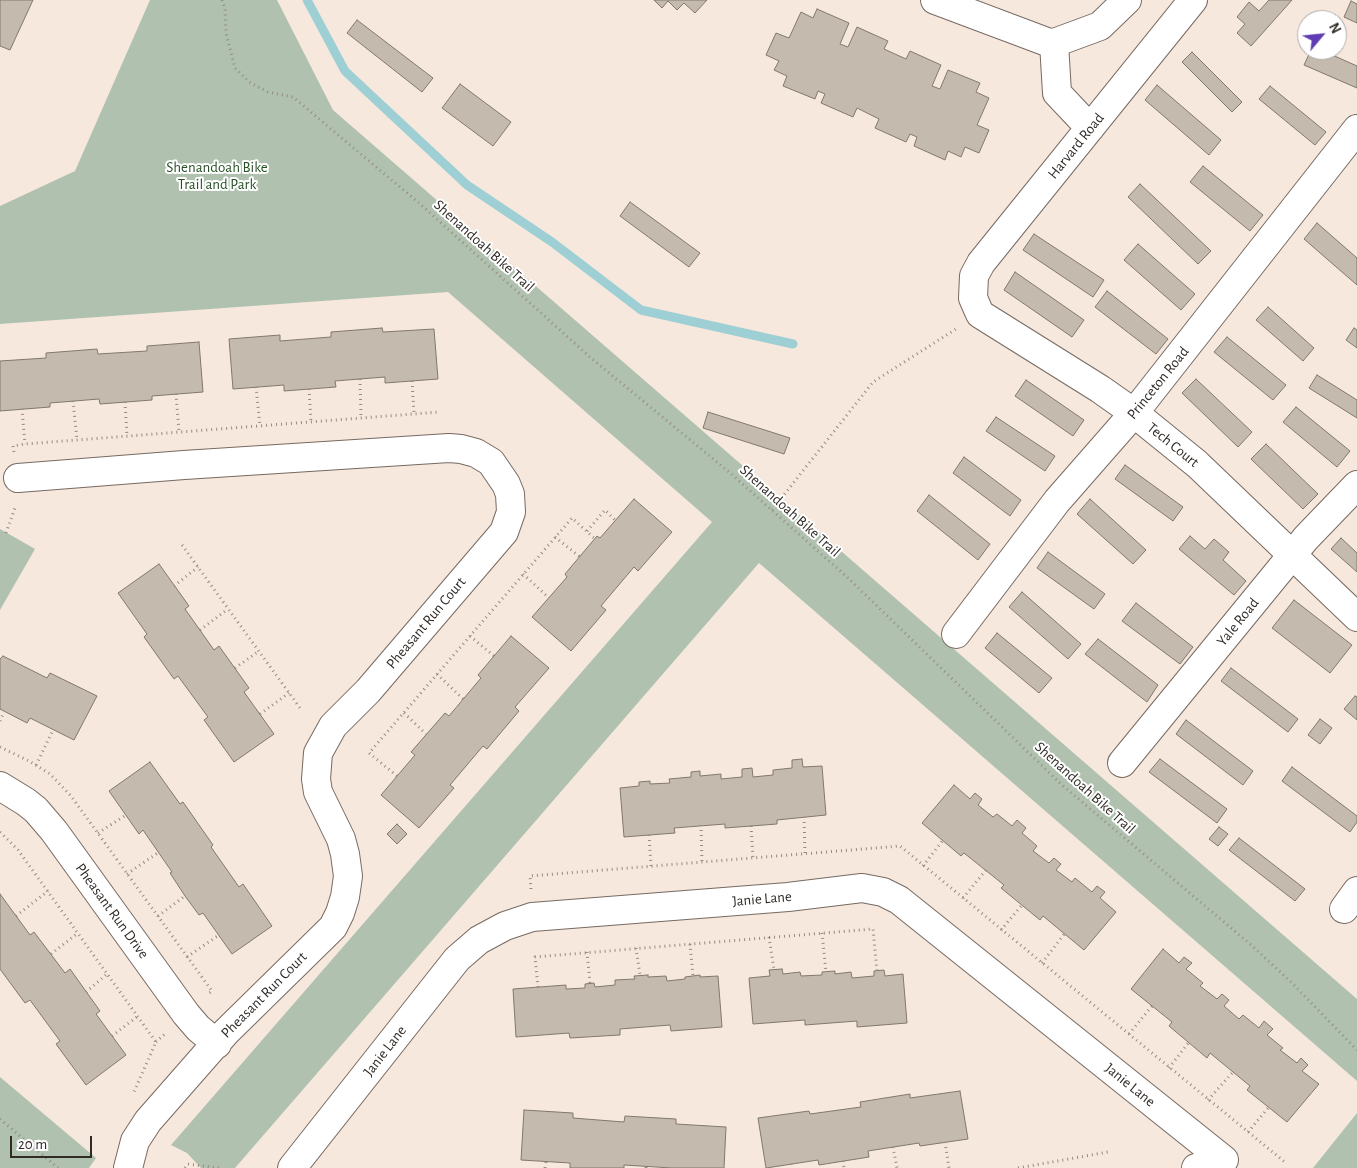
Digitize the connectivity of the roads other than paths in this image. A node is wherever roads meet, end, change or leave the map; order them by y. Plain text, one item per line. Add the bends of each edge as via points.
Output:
1 (935, 0) edge
2 (1127, 0) edge
3 (1193, 0) edge
4 (1054, 42) junction
5 (1090, 128) junction
6 (1357, 129) edge
7 (977, 306) joint
8 (1134, 414) junction
9 (18, 478) road end
10 (1357, 485) edge
11 (1293, 554) junction
12 (1357, 617) edge
13 (956, 634) dead end
14 (1122, 763) dead end
15 (0, 786) edge
16 (216, 1044) junction
17 (128, 1168) edge
18 (292, 1168) edge
19 (1196, 1168) edge

1 - 4 street via 1046,42
2 - 4 street via 1100,26
3 - 5 street, Harvard Road
4 - 5 street via 1057,93
5 - 7 street, Harvard Road via 981,263 974,276
6 - 8 street, Princeton Road
7 - 8 street, Tech Court
8 - 11 street, Tech Court via 1197,464
8 - 13 street, Princeton Road via 1057,501
9 - 16 street, Pheasant Run Court via 460,448 490,462 510,494 511,512 504,532 368,691 333,726 318,753 318,792 341,839 348,876 345,897 333,927
10 - 11 street, Yale Road
11 - 12 street, Tech Court
11 - 14 street, Yale Road
15 - 16 street, Pheasant Run Drive via 31,806 54,831 186,1014
16 - 17 street, Pheasant Run Court via 148,1121 134,1141
18 - 19 street, Janie Lane via 458,959 479,940 505,926 532,917 778,898 862,888 883,892 899,900 1224,1160

